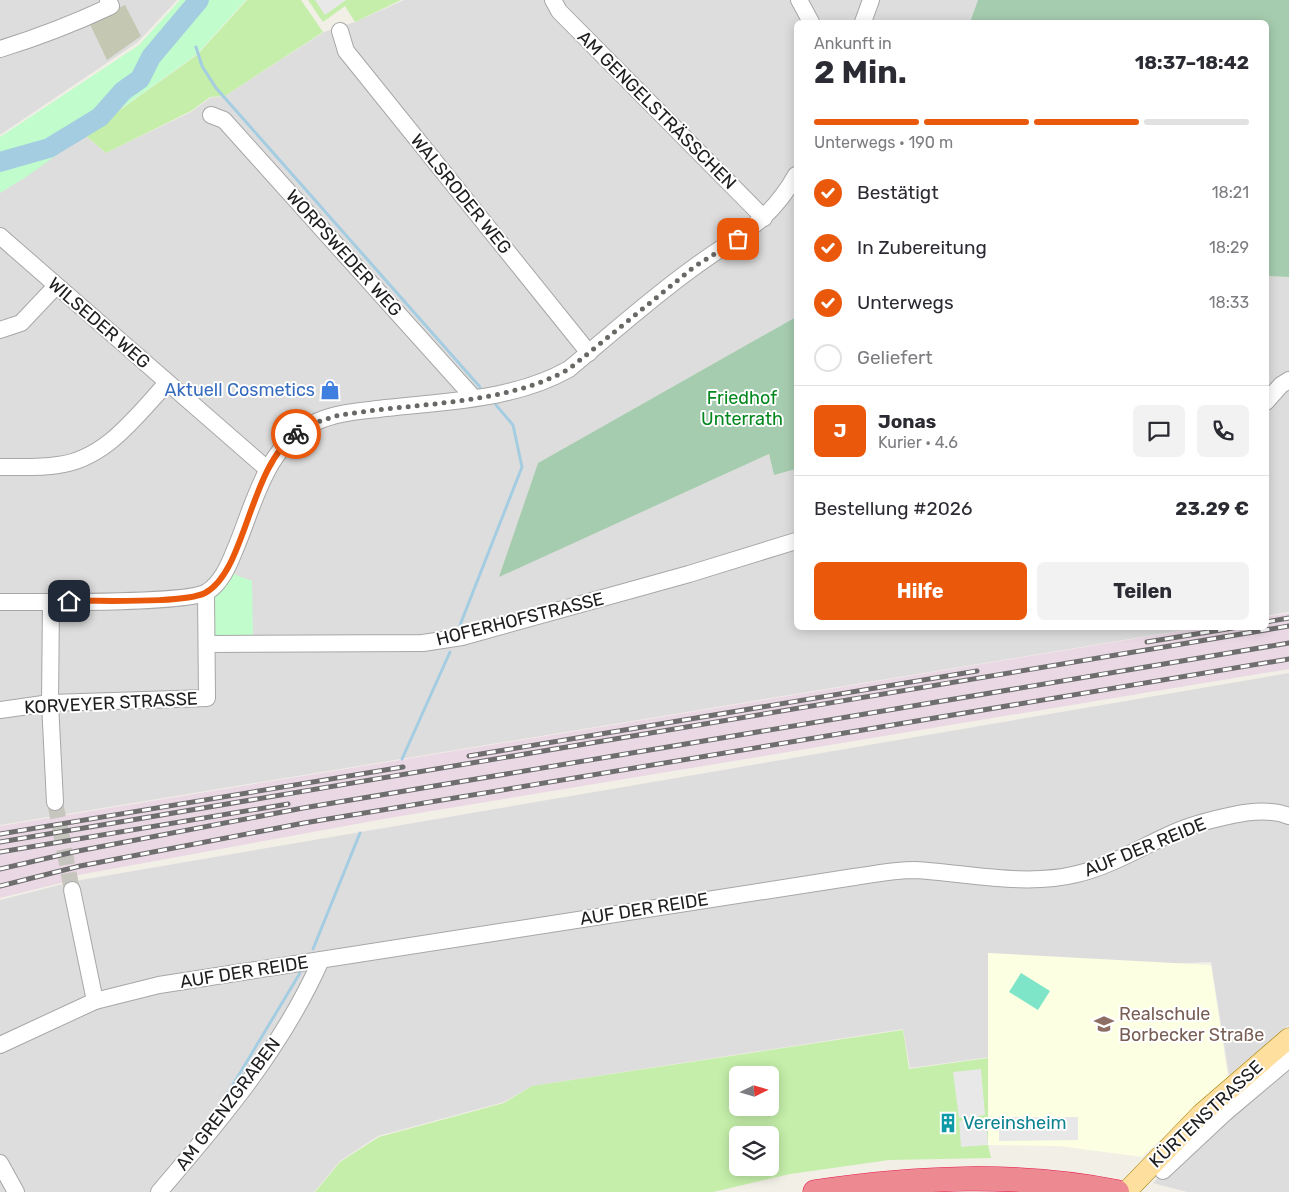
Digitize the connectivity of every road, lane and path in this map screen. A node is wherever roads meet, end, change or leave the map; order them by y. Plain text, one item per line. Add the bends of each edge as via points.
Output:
1 (554, 0) edge
2 (800, 0) edge
3 (871, 0) edge
4 (110, 3) edge
5 (810, 20) edge
6 (864, 20) edge
7 (340, 30) dead end
8 (0, 48) edge
9 (211, 115) dead end
10 (794, 178) edge
11 (764, 218) junction
12 (0, 236) edge
13 (56, 286) junction
14 (0, 330) edge
15 (589, 353) junction
16 (1289, 380) edge
17 (168, 383) junction
18 (473, 398) junction
19 (1269, 399) edge
20 (0, 467) edge
21 (267, 469) junction
22 (794, 542) edge
23 (206, 592) junction
24 (0, 602) edge
25 (51, 602) junction
26 (207, 644) junction
27 (50, 703) junction
28 (0, 710) edge
29 (54, 802) tunnel mouth
30 (1289, 816) edge
31 (72, 890) tunnel mouth
32 (321, 960) junction
33 (95, 1001) junction
34 (1289, 1038) edge
35 (0, 1045) edge
36 (1289, 1058) edge
37 (0, 1163) edge
38 (1163, 1171) dead end
39 (16, 1192) edge
40 (159, 1192) edge
41 (815, 1192) edge
42 (1117, 1192) edge
43 (1126, 1192) edge

1 - 11 street, AM GENGELSTRÄSSCHEN via 560,11
2 - 5 street
3 - 6 street
4 - 8 street via 45,35
7 - 15 street, WALSRODER WEG via 346,51
9 - 18 street, WORPSWEDER WEG via 224,120
10 - 11 street
11 - 15 street via 694,267
12 - 13 street, WILSEDER WEG
13 - 14 street via 21,323
13 - 17 street, WILSEDER WEG
15 - 18 street via 549,380
16 - 19 street
17 - 20 street via 119,435 83,459 60,465
17 - 21 street, WILSEDER WEG
18 - 21 street via 354,412 317,422 290,438
21 - 23 street via 228,568
22 - 26 street, HOFERHOFSTRASSE via 462,637 423,643
23 - 25 street via 177,598
23 - 26 street, KORVEYER STRASSE
24 - 25 street
25 - 27 street
26 - 27 street, KORVEYER STRASSE via 207,698
27 - 28 street, KORVEYER STRASSE
27 - 29 street
30 - 32 street, AUF DER REIDE via 1278,812 1248,812 1217,818 1177,830 1109,863 1059,877 1023,879 912,870
31 - 33 street
32 - 33 street, AUF DER REIDE via 159,985
32 - 40 street, AM GRENZGRABEN via 271,1053 220,1121
33 - 35 street, AUF DER REIDE
34 - 43 main road, KÜRTENSTRASSE via 1201,1114
36 - 38 street
37 - 39 street
41 - 42 highway via 874,1183 1003,1178

